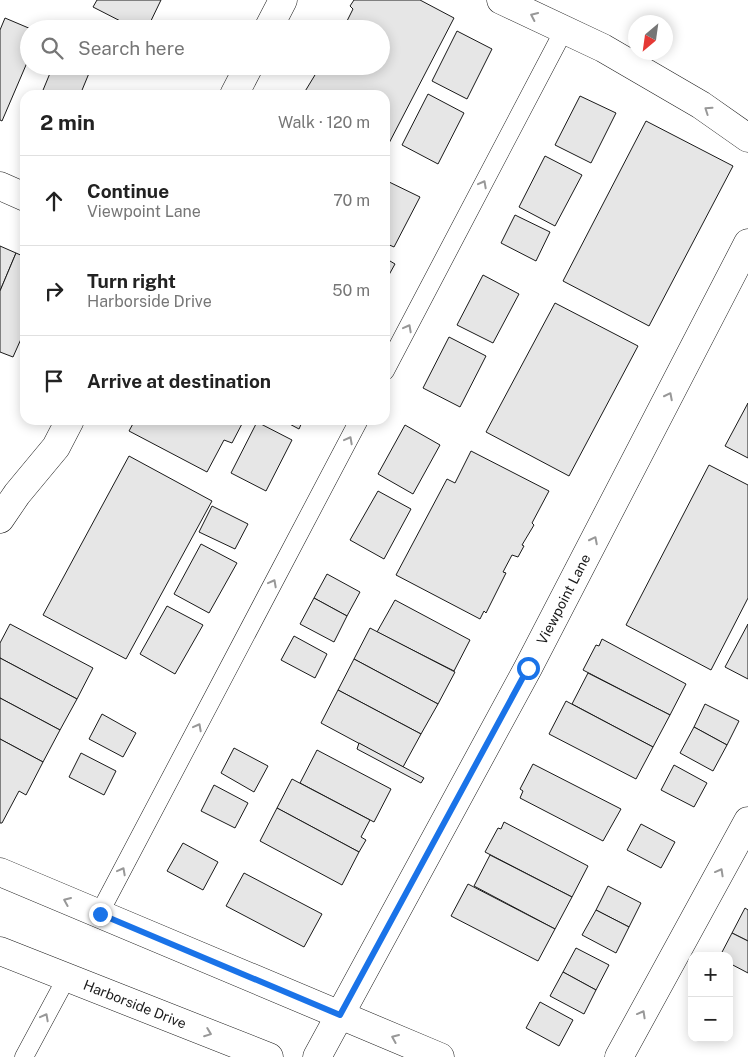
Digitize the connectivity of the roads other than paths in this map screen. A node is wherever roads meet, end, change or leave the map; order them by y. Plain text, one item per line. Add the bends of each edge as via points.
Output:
1 (281, 0) edge
2 (501, 0) edge
3 (272, 20) edge
4 (564, 30) junction
5 (244, 75) edge
6 (237, 90) edge
7 (748, 138) edge
8 (0, 186) edge
9 (20, 195) edge
10 (745, 257) edge
11 (390, 361) edge
12 (67, 425) edge
13 (356, 425) edge
14 (9, 489) edge
15 (0, 519) edge
16 (748, 822) edge
17 (0, 872) edge
18 (100, 914) junction
19 (0, 951) edge
20 (67, 977) junction
21 (340, 1015) junction
22 (24, 1057) edge
23 (269, 1057) edge
24 (317, 1057) edge
25 (440, 1057) edge
26 (619, 1057) edge

1 - 3 street
4 -> 2 street
7 -> 4 street via 668,86 603,48
11 -> 4 lane
5 - 6 street
8 - 9 street
21 -> 10 street, Viewpoint Lane
12 - 14 street via 56,447
18 -> 13 lane
14 - 15 street
26 -> 16 street
18 -> 17 street
18 - 21 street
19 - 20 street, Harborside Drive
22 -> 20 lane
20 -> 23 street, Harborside Drive
21 - 24 street, Viewpoint Lane
25 -> 21 street

